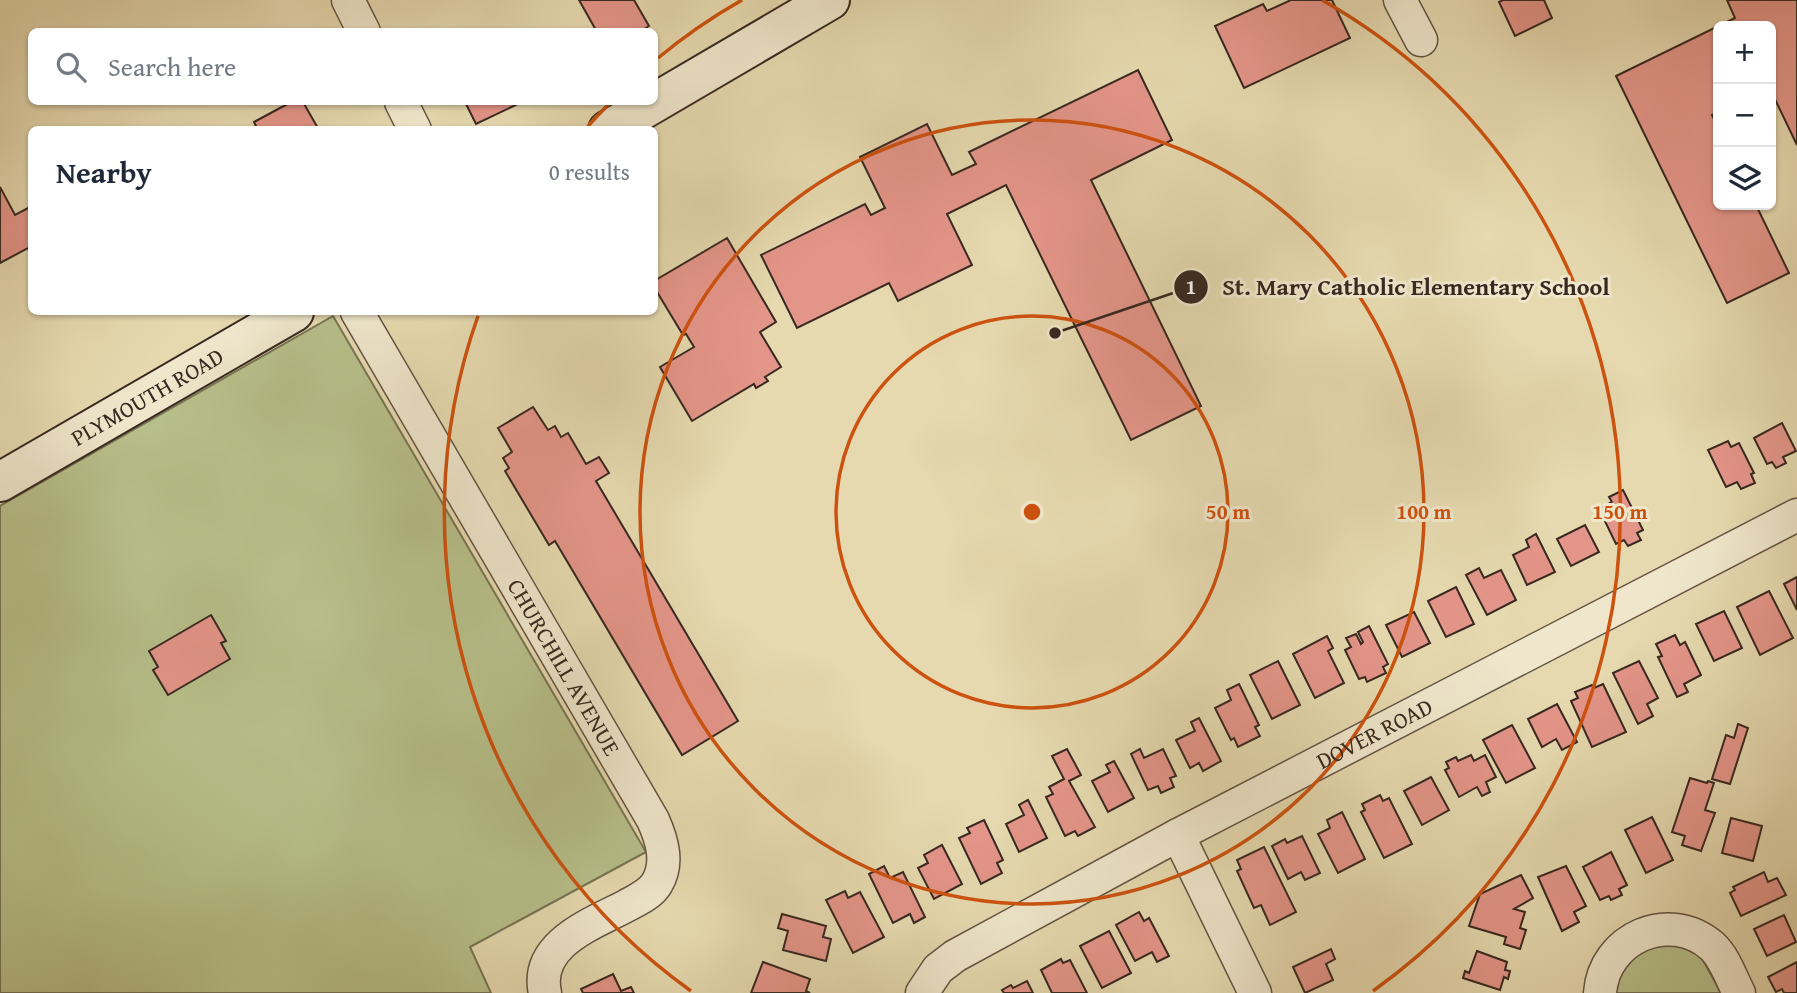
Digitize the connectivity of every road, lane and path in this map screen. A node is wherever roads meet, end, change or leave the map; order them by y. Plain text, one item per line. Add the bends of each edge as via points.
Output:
1 (348, 0) edge
2 (831, 0) edge
3 (1400, 0) edge
4 (362, 28) edge
5 (1421, 40) dead end
6 (658, 100) edge
7 (402, 105) edge
8 (650, 105) edge
9 (413, 126) edge
10 (614, 126) edge
11 (289, 315) edge
12 (360, 315) edge
13 (0, 482) edge
14 (1797, 515) edge
15 (1178, 835) junction
16 (545, 993) edge
17 (922, 993) edge
18 (1255, 993) edge
19 (1600, 993) edge
20 (1739, 993) edge

1 - 4 street
2 - 6 street
3 - 5 street
7 - 9 street
8 - 10 street
11 - 13 street, PLYMOUTH ROAD
12 - 16 street, CHURCHILL AVENUE via 661,841 663,864 657,883 638,900 564,941 545,965
14 - 15 street, DOVER ROAD
15 - 17 street, DOVER ROAD via 955,956 938,969
15 - 18 street
19 - 20 street via 1606,968 1619,948 1639,935 1667,929 1690,933 1719,953

